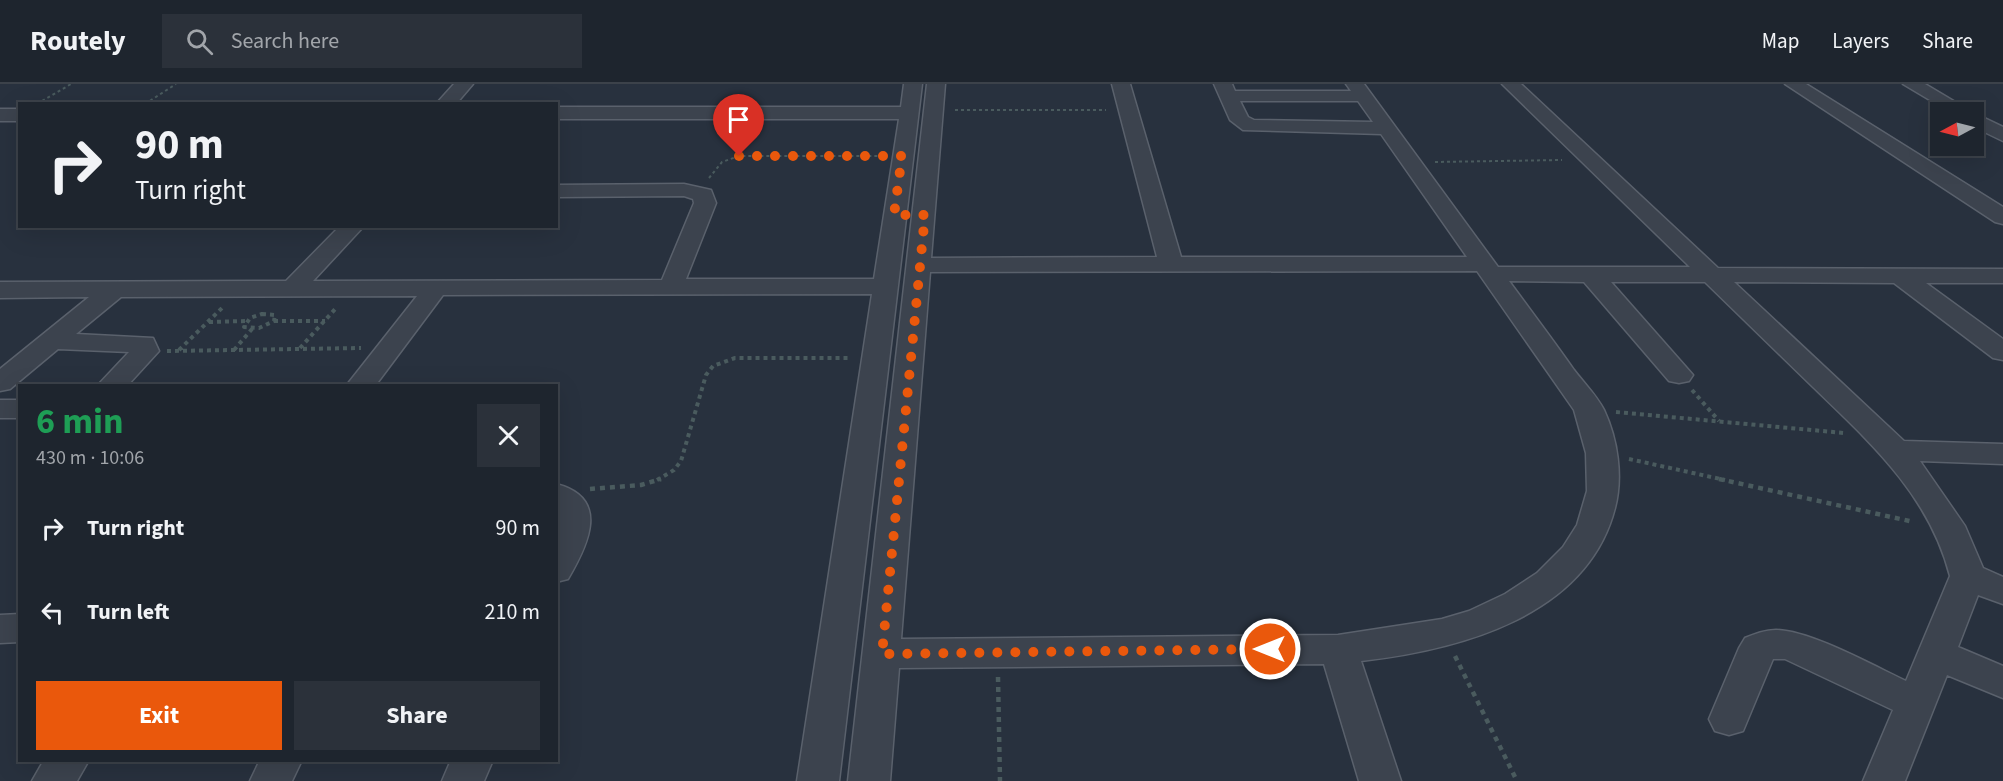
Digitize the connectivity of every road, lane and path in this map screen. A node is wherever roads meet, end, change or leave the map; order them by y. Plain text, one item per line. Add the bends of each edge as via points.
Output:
1 (70, 84) edge
2 (176, 84) edge
3 (464, 84) edge
4 (913, 84) edge
5 (1121, 84) edge
6 (1511, 84) edge
7 (1794, 84) edge
8 (1912, 84) edge
9 (1229, 98) edge
10 (39, 102) edge
11 (148, 102) edge
12 (447, 102) edge
13 (926, 102) edge
14 (1945, 102) edge
15 (1371, 105) edge
16 (1128, 110) junction
17 (558, 113) edge
18 (0, 115) edge
19 (18, 115) edge
20 (1984, 125) edge
21 (2003, 135) edge
22 (912, 147) junction
23 (1590, 160) junction
24 (1412, 162) junction
25 (558, 191) edge
26 (698, 193) junction
27 (894, 215) junction
28 (925, 215) junction
29 (2003, 217) edge
30 (351, 228) edge
31 (921, 265) junction
32 (1171, 265) junction
33 (1490, 269) junction
34 (1591, 274) junction
35 (1713, 276) junction
36 (1900, 276) junction
37 (2003, 276) edge
38 (885, 286) junction
39 (671, 287) junction
40 (353, 288) junction
41 (436, 288) junction
42 (115, 289) junction
43 (242, 289) junction
44 (292, 289) junction
45 (0, 290) edge
46 (246, 321) junction
47 (274, 321) junction
48 (325, 321) junction
49 (208, 322) junction
50 (253, 329) junction
51 (914, 333) junction
52 (52, 341) junction
53 (877, 345) junction
54 (389, 348) junction
55 (300, 349) junction
56 (179, 350) junction
57 (234, 350) junction
58 (145, 351) junction
59 (2003, 352) edge
60 (1679, 375) joint
61 (0, 384) edge
62 (113, 384) edge
63 (362, 384) edge
64 (0, 409) edge
65 (18, 409) edge
66 (1589, 410) junction
67 (1719, 422) junction
68 (1888, 443) junction
69 (1604, 454) junction
70 (2003, 454) edge
71 (568, 492) edge
72 (854, 521) junction
73 (895, 522) junction
74 (1948, 530) junction
75 (558, 565) edge
76 (1968, 576) junction
77 (2003, 591) edge
78 (0, 628) edge
79 (18, 628) edge
80 (1443, 633) junction
81 (1338, 649) junction
82 (998, 652) junction
83 (882, 654) junction
84 (1936, 654) junction
85 (2003, 683) edge
86 (1916, 703) junction
87 (1729, 719) dead end
88 (67, 762) edge
89 (281, 762) edge
90 (471, 762) edge
91 (819, 773) edge
92 (870, 773) edge
93 (53, 781) edge
94 (271, 781) edge
95 (463, 781) edge
96 (1000, 781) edge
97 (1380, 781) edge
98 (1517, 781) edge
99 (1884, 781) edge

1 - 10 path
2 - 11 path
3 - 12 street
4 - 13 street
5 - 16 street
6 - 23 street
7 - 29 street
8 - 14 street
9 - 15 street
9 - 15 street via 1244,123 1259,127
13 - 16 path
13 - 17 street
13 - 22 street
15 - 24 street
16 - 32 street
18 - 19 street
20 - 21 street
22 - 26 path via 732,157 722,162
22 - 27 street
22 - 28 street
23 - 24 path
23 - 35 street
24 - 33 street
25 - 26 street
26 - 39 street via 705,203
27 - 28 street
27 - 38 street
28 - 31 street
30 - 44 street
31 - 32 street
31 - 51 street
32 - 33 street
33 - 34 street
33 - 66 street
34 - 35 street
34 - 60 street
35 - 36 street
35 - 68 street
36 - 37 street
36 - 59 street
38 - 39 street
38 - 53 street
39 - 41 street
40 - 41 street
40 - 44 street
40 - 48 path
41 - 54 street
42 - 43 street
42 - 45 street
42 - 52 street
43 - 44 street
43 - 49 path
46 - 47 path via 271,313 276,317
46 - 49 path
46 - 50 path via 244,327
47 - 48 path
47 - 50 path
48 - 55 path
49 - 56 path
50 - 57 path
51 - 53 street
51 - 73 street
52 - 58 street via 138,342 146,347
52 - 61 street
53 - 71 path via 719,362 706,375 681,461 673,473 655,481
53 - 72 street
54 - 55 path
54 - 63 street
55 - 57 path
56 - 57 path
56 - 58 path
58 - 62 street
60 - 67 path
64 - 65 street
66 - 67 path
66 - 69 street
67 - 68 path
68 - 70 street
68 - 74 street via 1917,477
69 - 74 path
69 - 80 street via 1606,484 1600,514 1586,543 1562,571 1531,595 1491,616
71 - 75 street via 576,522
72 - 73 street
72 - 91 street
73 - 83 street
74 - 76 street via 1963,556
76 - 77 street
76 - 84 street
78 - 79 street
80 - 81 street
80 - 98 path
81 - 82 street
81 - 97 street
82 - 83 street
82 - 96 path
83 - 92 street
84 - 85 street
84 - 86 street
86 - 87 street via 1801,650 1768,643 1758,648
86 - 99 street
88 - 93 street
89 - 94 street
90 - 95 street
91 - 92 street

